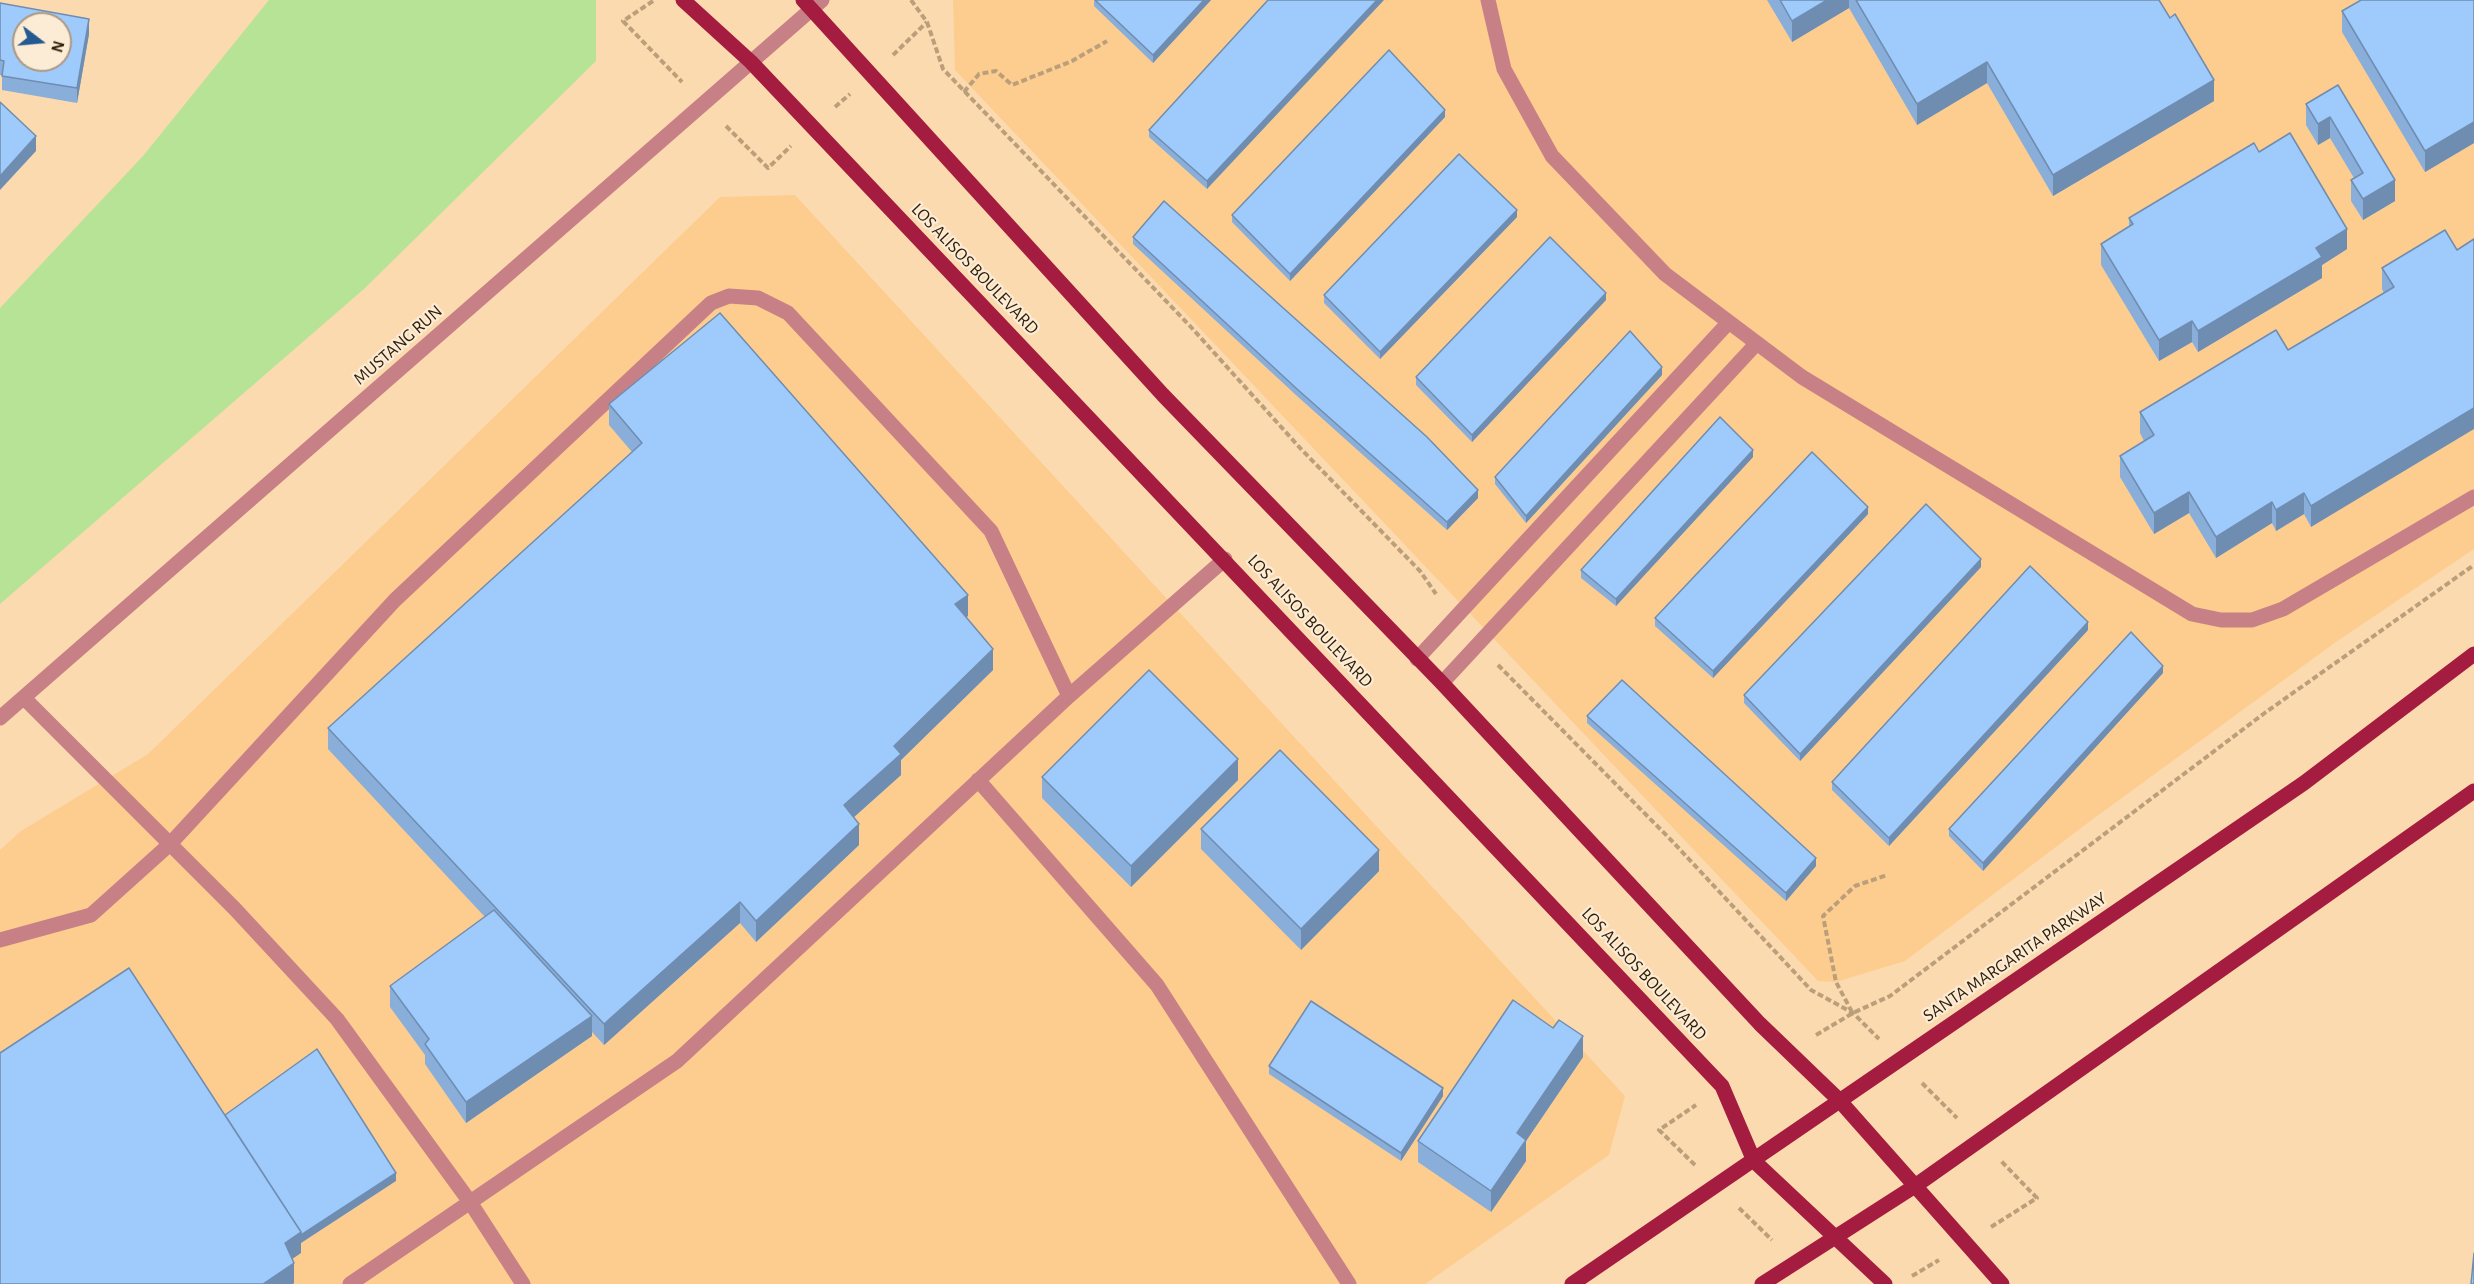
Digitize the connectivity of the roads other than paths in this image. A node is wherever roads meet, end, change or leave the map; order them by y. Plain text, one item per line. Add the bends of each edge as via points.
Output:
1 (683, 0) edge
2 (1488, 0) edge
3 (812, 3) edge
4 (751, 62) junction
5 (1729, 322) junction
6 (1757, 343) junction
7 (2474, 497) edge
8 (1225, 560) junction
9 (2474, 654) edge
10 (1418, 658) junction
11 (1442, 683) junction
12 (1069, 696) junction
13 (24, 698) junction
14 (0, 718) edge
15 (978, 780) junction
16 (2474, 792) edge
17 (170, 844) junction
18 (0, 940) edge
19 (1839, 1100) junction
20 (1754, 1161) junction
21 (1915, 1186) junction
22 (470, 1202) junction
23 (1834, 1235) junction
24 (350, 1284) edge
25 (523, 1284) edge
26 (1349, 1284) edge
27 (1572, 1284) edge
28 (1762, 1284) edge
29 (1885, 1284) edge
30 (2002, 1284) edge

1 - 4 main road, LOS ALISOS BOULEVARD
2 - 5 street via 1504,69 1552,156 1665,274
3 - 4 street, MUSTANG RUN
3 - 10 main road via 1163,395
4 - 8 main road, LOS ALISOS BOULEVARD
4 - 13 street, MUSTANG RUN
5 - 6 street
5 - 10 street
6 - 7 street via 1802,376 2192,614 2252,620 2283,609
6 - 11 street
8 - 12 street
8 - 20 main road, LOS ALISOS BOULEVARD via 1722,1086
9 - 19 main road, SANTA MARGARITA PARKWAY via 2304,783
10 - 11 main road
11 - 19 main road via 1760,1024
12 - 15 street
12 - 17 street via 991,531 788,313 758,298 729,296 705,309 394,600
13 - 14 street, MUSTANG RUN
13 - 17 street
15 - 22 street via 677,1061
15 - 26 street via 1156,986
16 - 21 main road
17 - 18 street via 91,915
17 - 22 street via 337,1019
19 - 20 main road, SANTA MARGARITA PARKWAY
19 - 21 main road
20 - 23 main road, LOS ALISOS BOULEVARD
20 - 27 main road, SANTA MARGARITA PARKWAY
21 - 23 main road
21 - 30 main road
22 - 24 street
22 - 25 street
23 - 28 main road
23 - 29 main road, LOS ALISOS BOULEVARD

